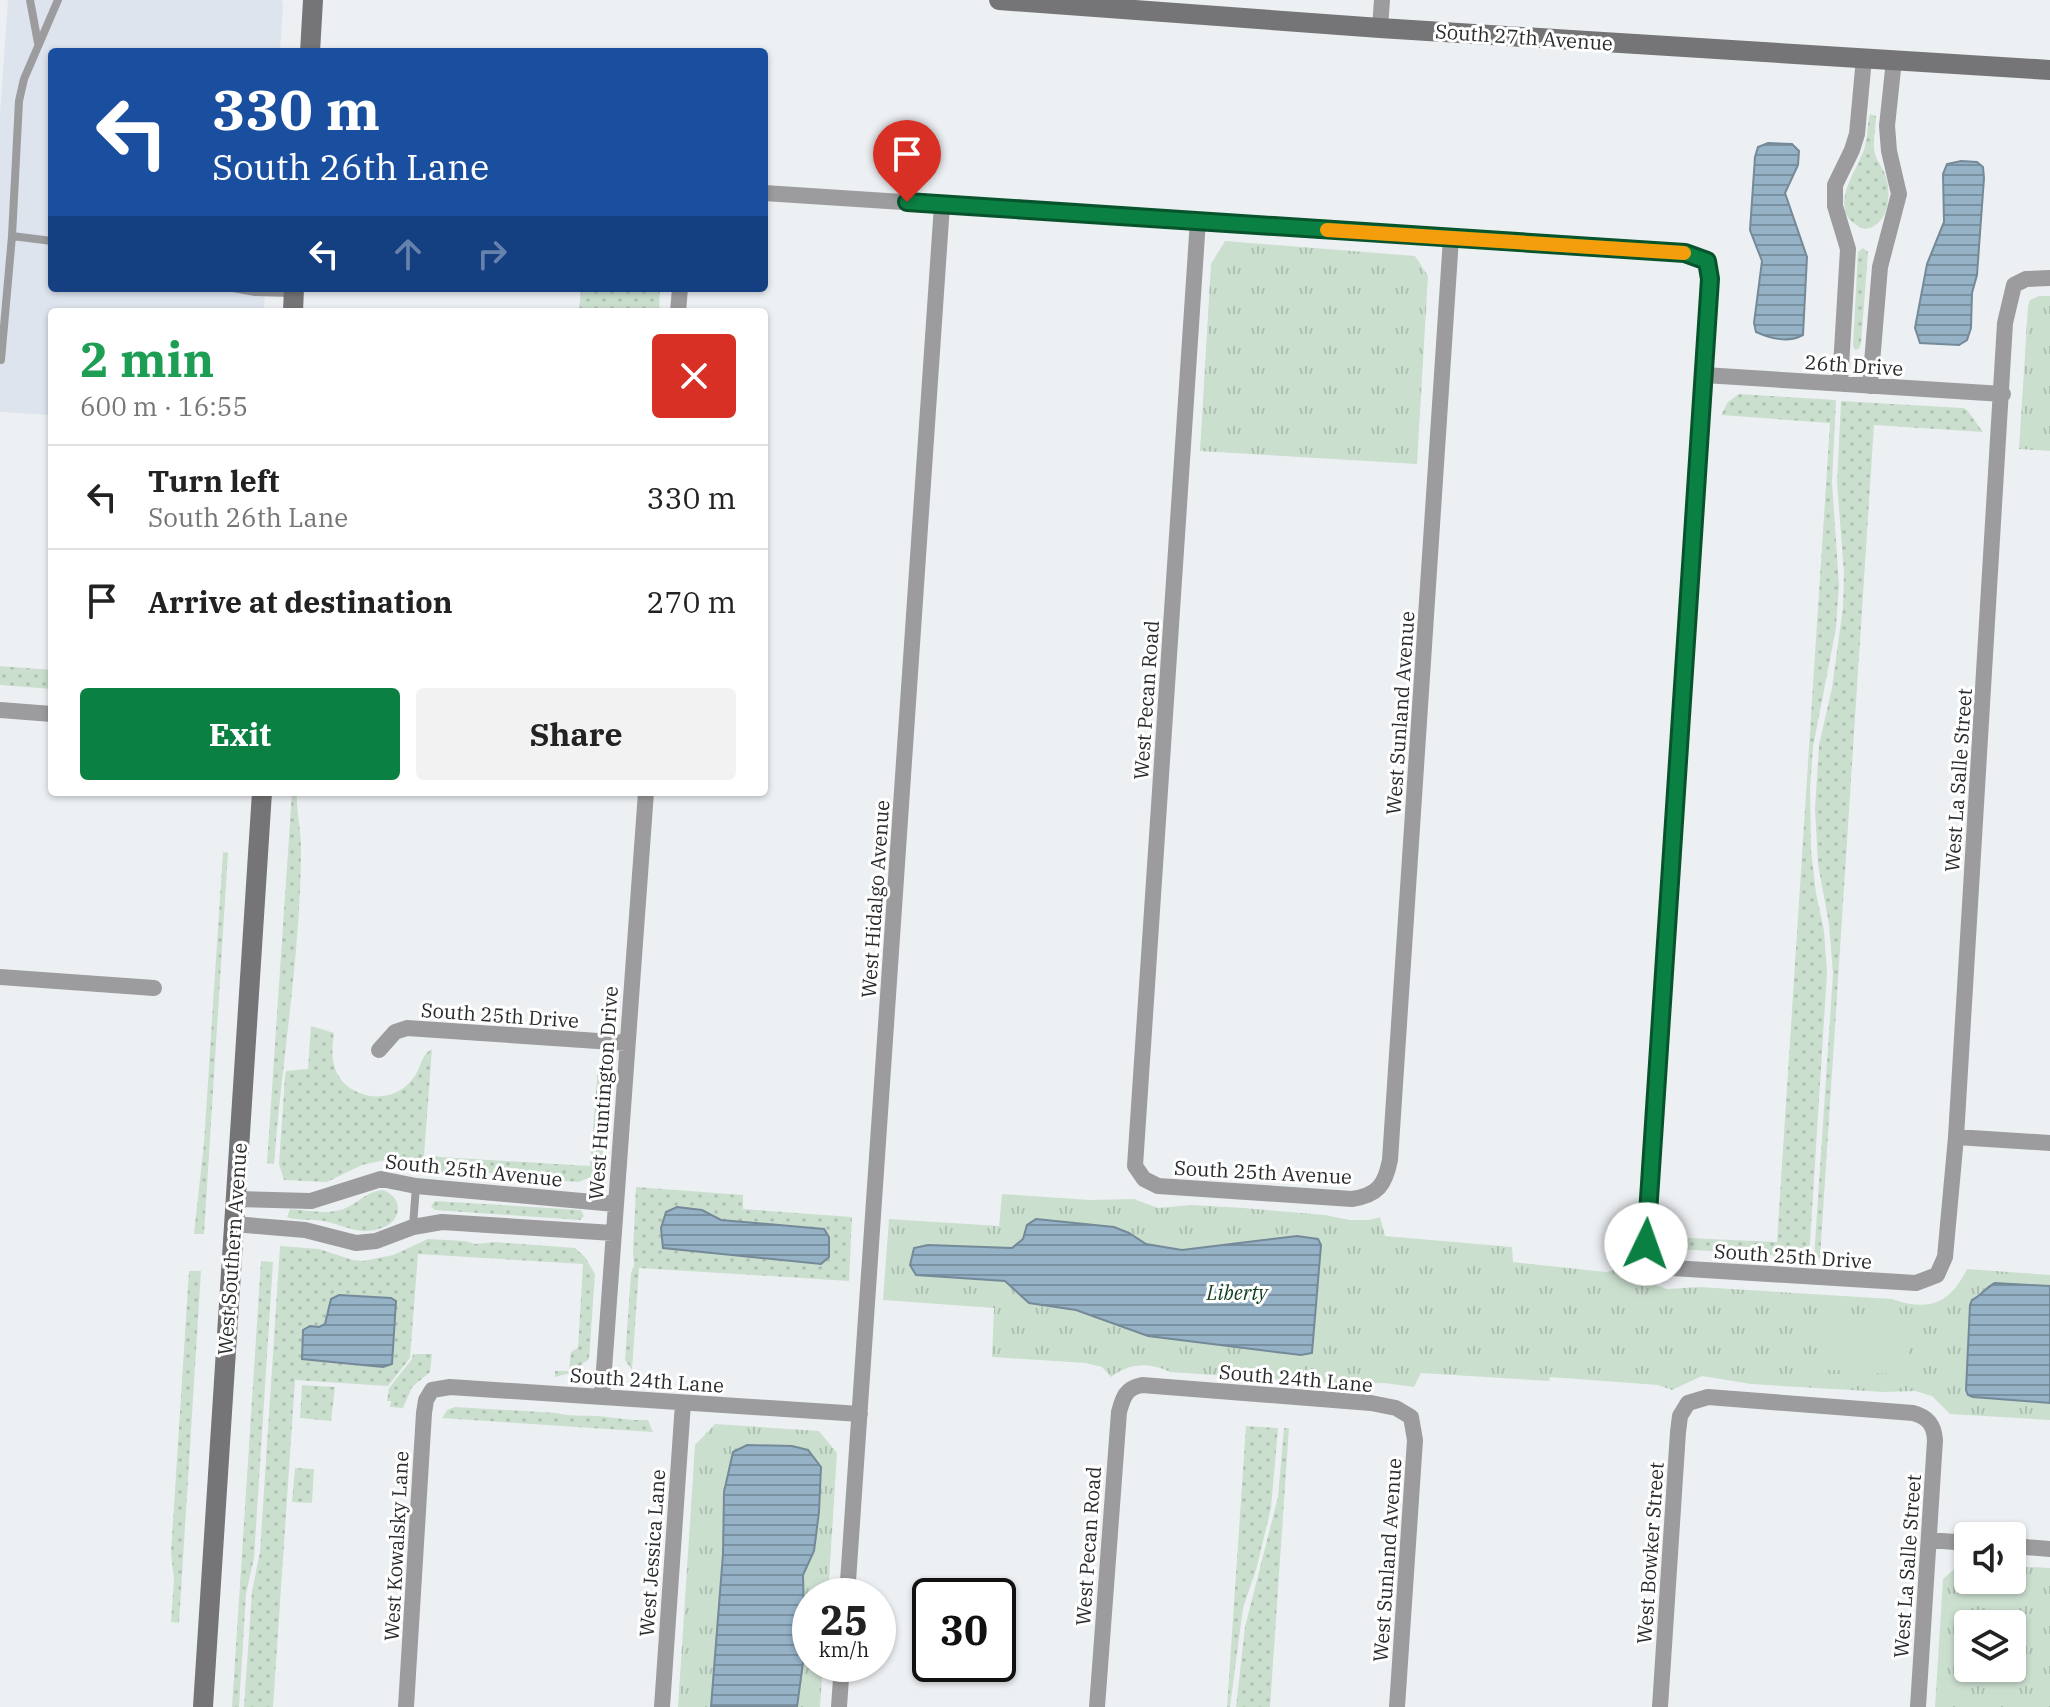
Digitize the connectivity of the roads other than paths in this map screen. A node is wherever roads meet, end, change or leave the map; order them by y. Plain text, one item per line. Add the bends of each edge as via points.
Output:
1 (30, 0) edge
2 (58, 0) edge
3 (313, 0) edge
4 (999, 0) edge
5 (1382, 0) edge
6 (1380, 28) junction
7 (38, 44) junction
8 (310, 48) edge
9 (1864, 58) junction
10 (1894, 60) junction
11 (2050, 70) edge
12 (768, 193) edge
13 (942, 205) junction
14 (1198, 220) junction
15 (12, 236) junction
16 (1451, 238) junction
17 (48, 240) edge
18 (2050, 278) edge
19 (255, 292) edge
20 (294, 298) edge
21 (1, 360) edge
22 (1704, 375) junction
23 (1840, 384) junction
24 (1870, 386) junction
25 (2003, 394) junction
26 (0, 710) edge
27 (48, 714) edge
28 (262, 796) edge
29 (646, 796) edge
30 (0, 977) edge
31 (154, 988) dead end
32 (627, 1043) junction
33 (379, 1050) dead end
34 (1956, 1137) junction
35 (2050, 1143) edge
36 (1144, 1179) joint
37 (416, 1186) junction
38 (1380, 1189) joint
39 (236, 1199) junction
40 (615, 1204) junction
41 (234, 1224) junction
42 (413, 1227) junction
43 (613, 1233) junction
44 (1937, 1275) joint
45 (432, 1390) joint
46 (1128, 1390) joint
47 (602, 1397) junction
48 (683, 1403) junction
49 (860, 1414) junction
50 (1411, 1417) joint
51 (1934, 1428) joint
52 (1929, 1540) junction
53 (1954, 1542) edge
54 (2026, 1547) edge
55 (2050, 1549) edge
56 (848, 1578) edge
57 (841, 1682) edge
58 (203, 1707) edge
59 (406, 1707) edge
60 (662, 1707) edge
61 (839, 1707) edge
62 (1097, 1707) edge
63 (1397, 1707) edge
64 (1660, 1707) edge
65 (1918, 1707) edge

1 - 7 lane
2 - 7 lane
3 - 8 main road
4 - 6 main road, South 27th Avenue
5 - 6 street
6 - 9 main road, South 27th Avenue
7 - 15 lane via 19,101
9 - 10 main road, South 27th Avenue
9 - 23 street via 1857,134 1835,185 1835,206 1848,249
10 - 11 main road, South 27th Avenue
10 - 24 street via 1887,126 1899,194 1880,267
12 - 13 street
13 - 14 street
13 - 49 street, West Hidalgo Avenue
14 - 16 street
14 - 36 street, West Pecan Road via 1135,1166
15 - 17 lane
15 - 21 lane
16 - 22 street via 1685,253 1707,261
16 - 38 street, West Sunland Avenue via 1392,1144
18 - 25 street, West La Salle Street via 2014,285 2005,323
19 - 20 lane
22 - 23 street, 26th Drive
22 - 44 street, South 25th Drive via 1646,1235 1650,1256 1672,1268 1908,1283
23 - 24 street, 26th Drive
24 - 25 street, 26th Drive
25 - 34 street, West La Salle Street
26 - 27 street
28 - 39 main road, West Southern Avenue
29 - 32 street, West Huntington Drive
30 - 31 street
32 - 33 street, South 25th Drive via 407,1028 395,1032
32 - 40 street, West Huntington Drive
34 - 35 street
34 - 44 street, West La Salle Street via 1947,1248
36 - 38 street, South 25th Avenue via 1158,1186 1352,1199
37 - 39 street, South 25th Avenue via 381,1179 311,1201
37 - 40 street, South 25th Avenue
37 - 42 lane
39 - 41 main road, West Southern Avenue
40 - 43 street, West Huntington Drive
41 - 42 street via 305,1230 356,1243
41 - 58 main road, West Southern Avenue
42 - 43 street via 449,1222
43 - 47 street, West Huntington Drive
45 - 47 street, South 24th Lane
45 - 59 street, West Kowalsky Lane via 424,1413
46 - 50 street, South 24th Lane via 1142,1385 1371,1403
46 - 62 street, West Pecan Road via 1119,1412
47 - 48 street, South 24th Lane
48 - 49 street, South 24th Lane
48 - 60 street, West Jessica Lane
49 - 56 street, West Hidalgo Avenue
50 - 63 street, West Sunland Avenue via 1415,1440
51 - 52 street, West La Salle Street
51 - 64 street, West Bowker Street via 1913,1413 1727,1397 1688,1403 1678,1432
52 - 53 street
52 - 65 street, West La Salle Street
54 - 55 street
57 - 61 street

